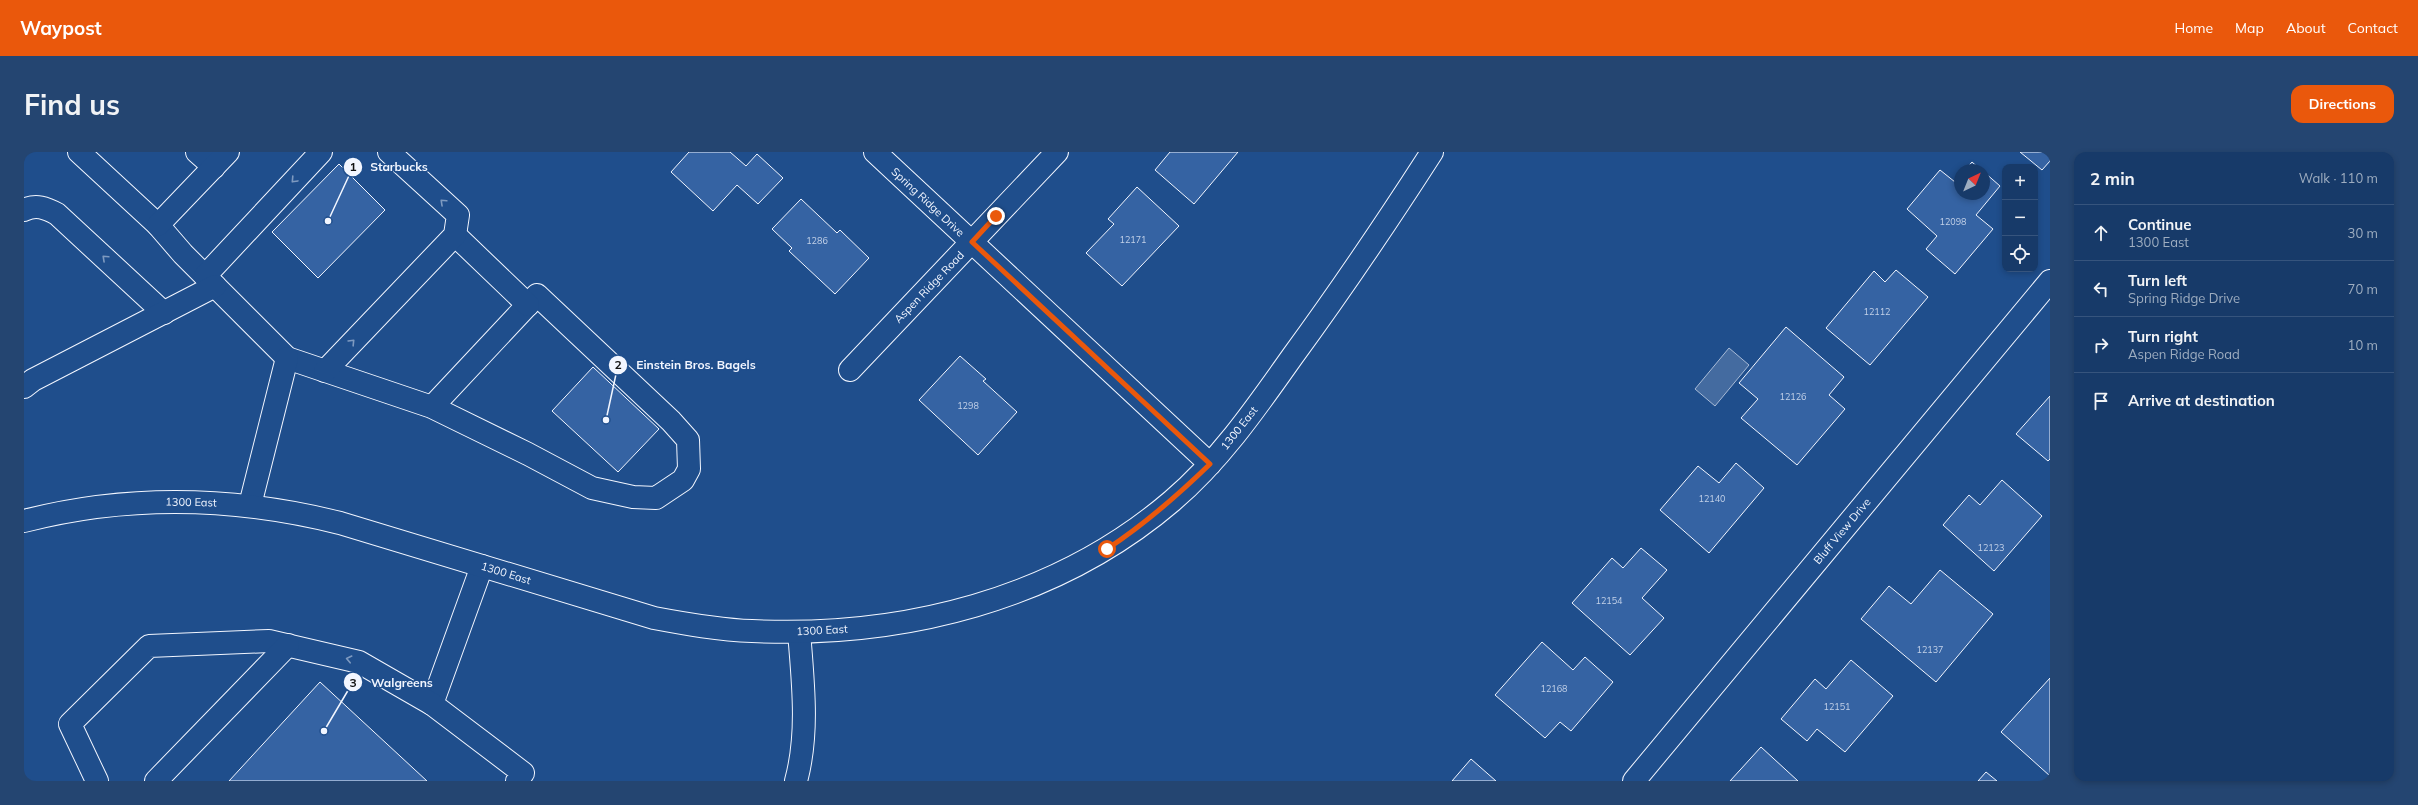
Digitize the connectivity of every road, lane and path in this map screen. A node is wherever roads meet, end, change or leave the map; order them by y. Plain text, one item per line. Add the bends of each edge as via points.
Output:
1 (79, 152) edge
2 (197, 152) edge
3 (321, 152) edge
4 (389, 152) edge
5 (876, 152) edge
6 (1057, 152) edge
7 (1432, 152) edge
8 (221, 160) edge
9 (24, 210) edge
10 (158, 225) junction
11 (455, 235) junction
12 (972, 242) junction
13 (210, 281) junction
14 (2050, 281) edge
15 (528, 305) junction
16 (164, 313) junction
17 (287, 358) junction
18 (850, 370) dead end
19 (325, 371) junction
20 (24, 387) edge
21 (432, 407) junction
22 (1210, 464) junction
23 (250, 505) junction
24 (24, 521) edge
25 (482, 566) junction
26 (799, 632) junction
27 (279, 643) junction
28 (432, 704) junction
29 (97, 781) edge
30 (156, 781) edge
31 (517, 781) edge
32 (796, 781) edge
33 (1634, 781) edge

1 - 10 main road
2 - 8 main road
3 -> 13 main road
11 -> 4 main road via 458,216
5 - 12 main road, Spring Ridge Drive
6 - 12 main road, Aspen Ridge Road
7 - 22 main road, 1300 East via 1369,250 1235,436
8 - 10 main road
16 -> 9 main road via 57,214 44,207
10 - 13 main road
11 - 15 main road
19 -> 11 main road
12 - 18 main road, Aspen Ridge Road
12 - 22 main road, Spring Ridge Drive
13 - 16 main road
13 - 17 main road
14 - 33 main road, Bluff View Drive
15 - 21 main road
15 - 21 main road via 537,295 688,440 689,469 684,480 656,498 633,498 592,488
16 - 20 main road
17 - 19 main road
17 - 23 main road
19 - 21 main road
22 - 26 main road, 1300 East via 1174,500 1141,526 1107,549 1032,587 986,604 939,616 845,629
23 - 24 main road, 1300 East via 129,503 86,508
23 - 25 main road, 1300 East via 296,512 340,523
25 - 26 main road, 1300 East via 654,618 750,631
25 - 28 main road
26 - 32 main road via 804,704 800,766
28 -> 27 main road via 359,662
27 - 29 main road via 149,646 70,724
27 - 30 main road
28 - 31 main road via 523,773

